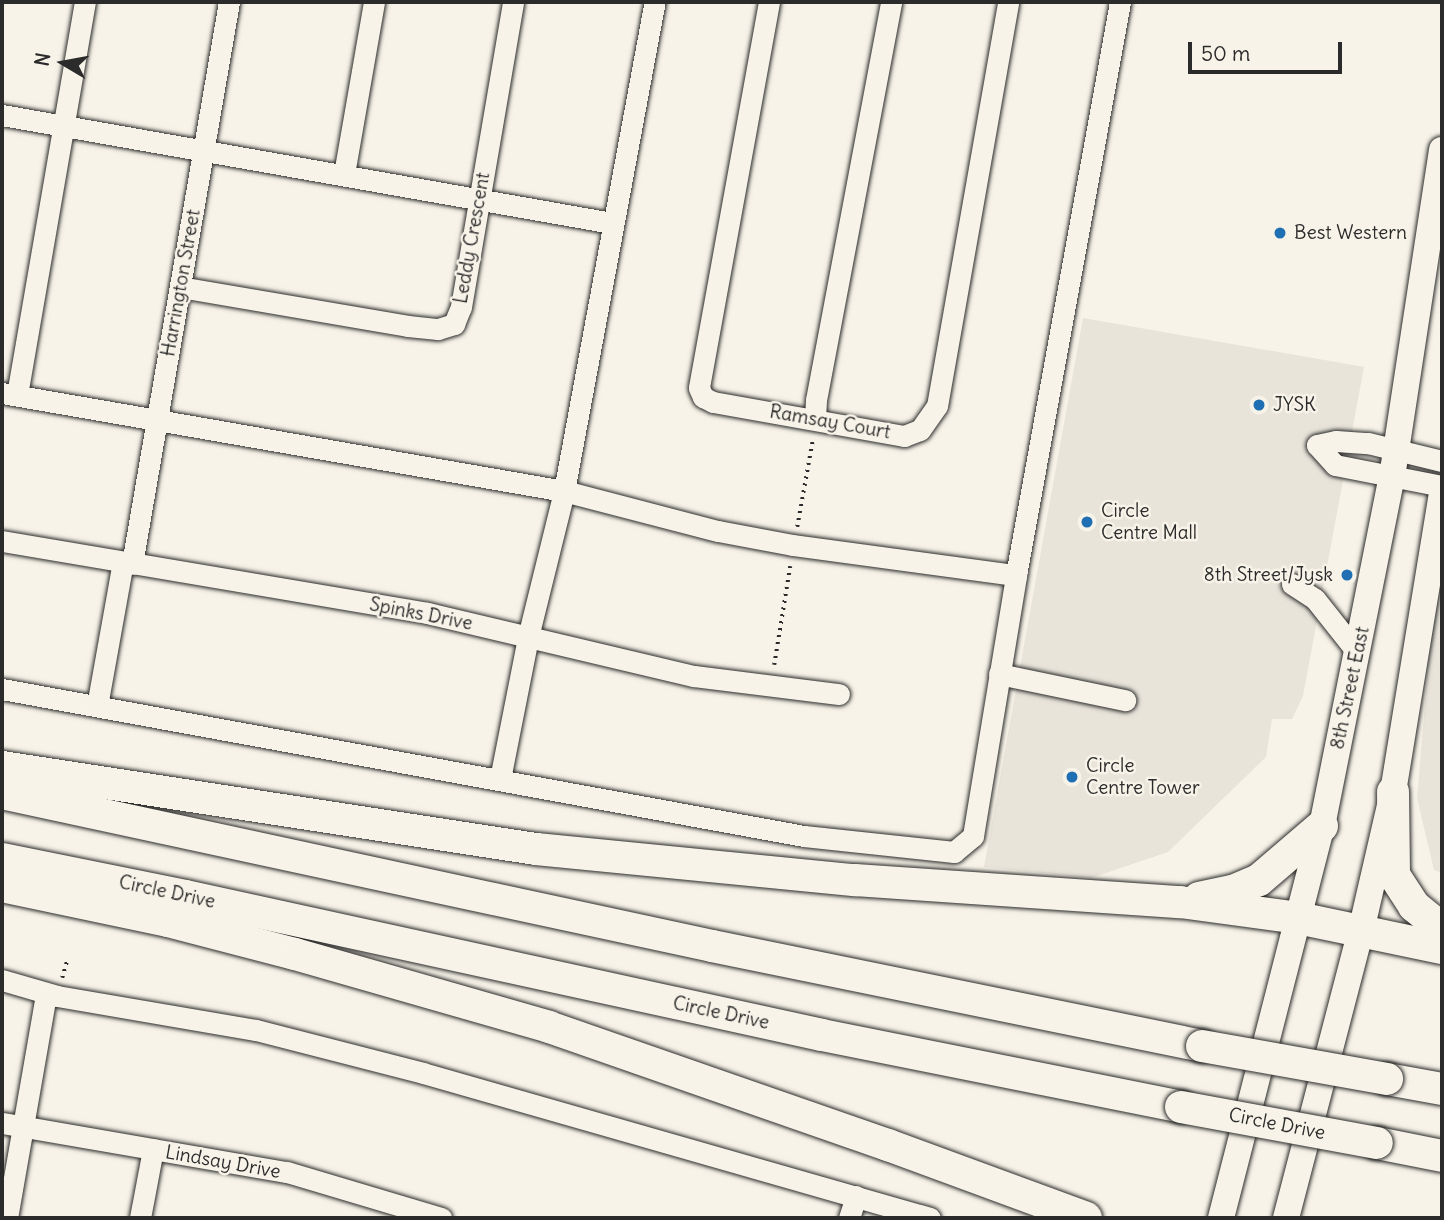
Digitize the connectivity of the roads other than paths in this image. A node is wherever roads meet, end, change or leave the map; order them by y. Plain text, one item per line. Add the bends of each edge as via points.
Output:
1 (85, 2) edge
2 (229, 2) edge
3 (374, 2) edge
4 (513, 2) edge
5 (655, 2) edge
6 (769, 2) edge
7 (891, 2) edge
8 (1008, 2) edge
9 (1120, 2) edge
10 (2, 115) edge
11 (64, 126) junction
12 (204, 150) junction
13 (1442, 150) edge
14 (344, 174) junction
15 (478, 200) junction
16 (612, 223) junction
17 (180, 286) junction
18 (9, 394) edge
19 (157, 418) junction
20 (815, 419) junction
21 (1395, 449) junction
22 (1442, 461) edge
23 (1392, 477) junction
24 (1442, 486) edge
25 (564, 491) junction
26 (1442, 494) edge
27 (2, 541) edge
28 (128, 563) junction
29 (1435, 573) edge
30 (1016, 575) junction
31 (1292, 584) dead end
32 (528, 637) junction
33 (1357, 653) junction
34 (999, 674) junction
35 (2, 689) edge
36 (839, 694) dead end
37 (1125, 700) dead end
38 (97, 706) junction
39 (2, 767) edge
40 (500, 779) junction
41 (1393, 792) junction
42 (2, 793) edge
43 (1322, 826) junction
44 (2, 859) edge
45 (2, 886) edge
46 (1180, 902) junction
47 (1298, 918) junction
48 (1442, 929) edge
49 (1361, 931) junction
50 (1442, 948) edge
51 (2, 980) edge
52 (46, 994) junction
53 (1442, 1089) edge
54 (2, 1123) edge
55 (23, 1127) junction
56 (153, 1149) junction
57 (1442, 1156) edge
58 (1005, 1188) junction
59 (856, 1196) junction
60 (7, 1218) edge
61 (140, 1218) edge
62 (437, 1218) edge
63 (849, 1218) edge
64 (930, 1218) edge
65 (1086, 1218) edge
66 (1102, 1218) edge
67 (1222, 1218) edge
68 (1286, 1218) edge

1 - 11 street
2 - 12 street, Harrington Street
3 - 14 street
4 - 15 street, Leddy Crescent
5 - 16 street
6 - 20 street, Ramsay Court via 699,388 703,397 713,402
7 - 20 street
8 - 20 street, Ramsay Court via 937,406 920,430 904,436
9 - 30 street
10 - 11 street
11 - 12 street
11 - 18 street
12 - 14 street
12 - 17 street, Harrington Street
13 - 21 main road, 8th Street East
14 - 15 street
15 - 16 street
15 - 17 street, Leddy Crescent via 461,307 454,324 439,329
16 - 25 street
17 - 19 street, Harrington Street
18 - 19 street
19 - 25 street
19 - 28 street, Harrington Street
21 - 22 street
21 - 23 main road, 8th Street East
21 - 23 street via 1336,441 1317,446 1335,465
23 - 24 street
23 - 33 main road, 8th Street East
25 - 30 street via 718,531 793,545
25 - 32 street
26 - 29 main road
27 - 28 street, Spinks Drive
28 - 32 street, Spinks Drive via 427,613
28 - 38 street, Harrington Street
29 - 41 main road
30 - 34 street
31 - 33 street via 1315,600
32 - 36 street, Spinks Drive via 694,676
32 - 40 street
33 - 43 main road, 8th Street East
34 - 37 street
34 - 40 street via 973,836 954,852 804,836
35 - 38 street
38 - 40 street
39 - 46 highway via 536,849 855,880
41 - 48 highway via 1394,875 1414,906
41 - 49 main road
42 - 53 highway, bridge via 712,946 1202,1046
43 - 46 highway via 1259,880 1233,891
43 - 47 main road, 8th Street East
44 - 57 highway, Circle Drive, bridge via 808,1032
45 - 58 highway via 167,921 549,1027
46 - 47 highway
47 - 49 highway
47 - 67 main road, 8th Street East
49 - 50 highway
49 - 68 main road
51 - 52 street
52 - 55 street
52 - 59 street via 256,1030
54 - 55 street, Lindsay Drive
55 - 56 street, Lindsay Drive
55 - 60 street
56 - 61 street
56 - 62 street, Lindsay Drive via 287,1172
58 - 65 highway
58 - 66 highway
59 - 63 street
59 - 64 street

